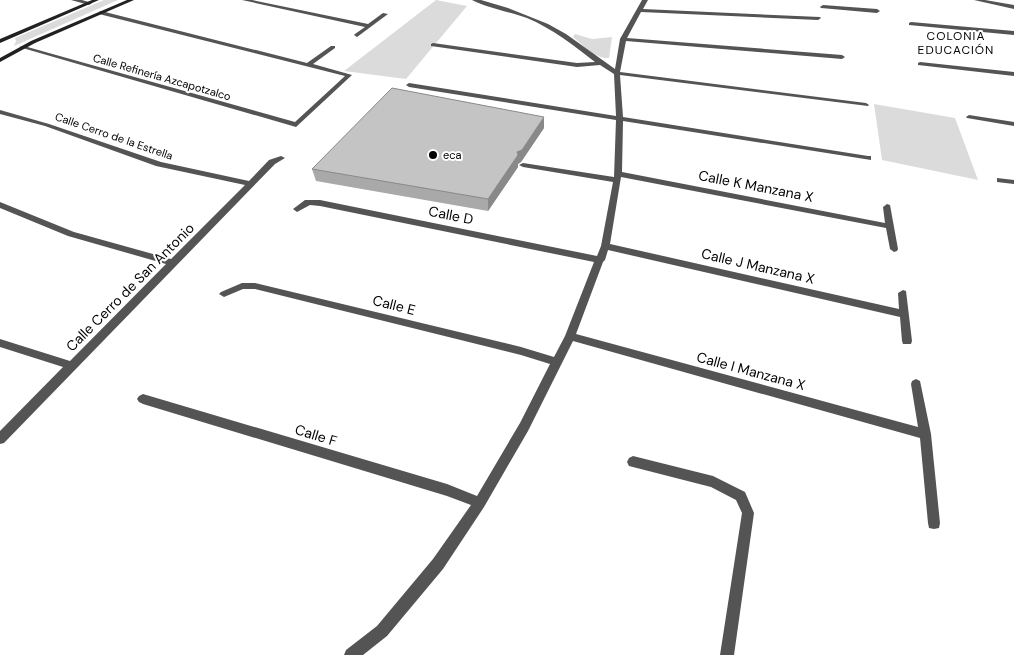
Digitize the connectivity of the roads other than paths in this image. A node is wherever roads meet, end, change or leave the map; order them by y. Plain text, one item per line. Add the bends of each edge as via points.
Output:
1 (74, 0) edge
2 (96, 0) edge
3 (132, 0) edge
4 (245, 0) edge
5 (475, 0) edge
6 (645, 0) edge
7 (839, 0) edge
8 (977, 0) edge
9 (1006, 0) edge
10 (89, 3) junction
11 (823, 6) dead end
12 (1014, 6) edge
13 (845, 8) junction
14 (640, 10) junction
15 (877, 11) dead end
16 (101, 13) junction
17 (385, 14) dead end
18 (818, 18) dead end
19 (912, 24) dead end
20 (369, 26) junction
21 (1014, 33) edge
22 (358, 35) dead end
23 (2, 40) edge
24 (623, 40) junction
25 (433, 45) dead end
26 (333, 47) dead end
27 (22, 48) junction
28 (0, 49) edge
29 (842, 57) dead end
30 (0, 60) edge
31 (599, 63) junction
32 (920, 64) dead end
33 (308, 65) junction
34 (617, 73) junction
35 (1014, 74) edge
36 (409, 85) dead end
37 (866, 106) dead end
38 (0, 112) edge
39 (970, 117) dead end
40 (620, 118) junction
41 (1014, 124) edge
42 (281, 158) dead end
43 (868, 158) dead end
44 (523, 165) edge
45 (618, 177) junction
46 (1000, 180) dead end
47 (1014, 182) edge
48 (252, 184) junction
49 (0, 205) edge
50 (886, 207) dead end
51 (297, 209) dead end
52 (889, 226) junction
53 (605, 246) junction
54 (894, 250) dead end
55 (601, 260) junction
56 (173, 263) junction
57 (903, 293) dead end
58 (224, 294) dead end
59 (905, 314) junction
60 (570, 336) junction
61 (907, 342) dead end
62 (0, 343) edge
63 (557, 362) junction
64 (72, 366) junction
65 (916, 384) dead end
66 (142, 398) dead end
67 (925, 434) junction
68 (0, 439) edge
69 (634, 462) dead end
70 (480, 503) junction
71 (934, 523) dead end
72 (351, 655) edge
73 (727, 655) edge

1 - 10 street
2 - 10 main road
3 - 16 main road
4 - 20 street
5 - 31 street via 556,30
6 - 14 street
7 - 13 street
8 - 12 street
9 - 12 street
10 - 23 main road
11 - 13 street
13 - 15 street
14 - 18 street
14 - 24 street
16 - 27 main road
16 - 33 street
17 - 20 street
19 - 21 street
20 - 22 street
23 - 28 main road
24 - 29 street
24 - 34 street
25 - 31 street via 577,65
26 - 33 street
27 - 30 main road
27 - 33 street, Calle Refinería Azcapotzalco via 296,125 349,75
31 - 34 street
32 - 35 street
34 - 37 street
34 - 40 street
36 - 40 street
38 - 48 street, Calle Cerro de la Estrella via 159,164
39 - 41 street
40 - 43 street
40 - 45 street
42 - 48 street, Calle Cerro de San Antonio via 272,162
44 - 45 street, Calle K Manzana X
45 - 52 street, Calle K Manzana X
45 - 53 street
46 - 47 street
48 - 56 street, Calle Cerro de San Antonio
49 - 56 street via 71,234
50 - 52 street
51 - 55 street, Calle D via 308,202 320,203
52 - 54 street
53 - 55 street
53 - 59 street, Calle J Manzana X
55 - 60 street
56 - 64 street, Calle Cerro de San Antonio
57 - 59 street
58 - 63 street, Calle E via 242,286 255,286
59 - 61 street
60 - 63 street
60 - 67 street, Calle I Manzana X
62 - 64 street
63 - 70 street
64 - 68 street, Calle Cerro de San Antonio
65 - 67 street
66 - 70 street, Calle F via 447,490
67 - 71 street
69 - 73 street via 713,482 741,496 748,513
70 - 72 street via 438,564 382,631

